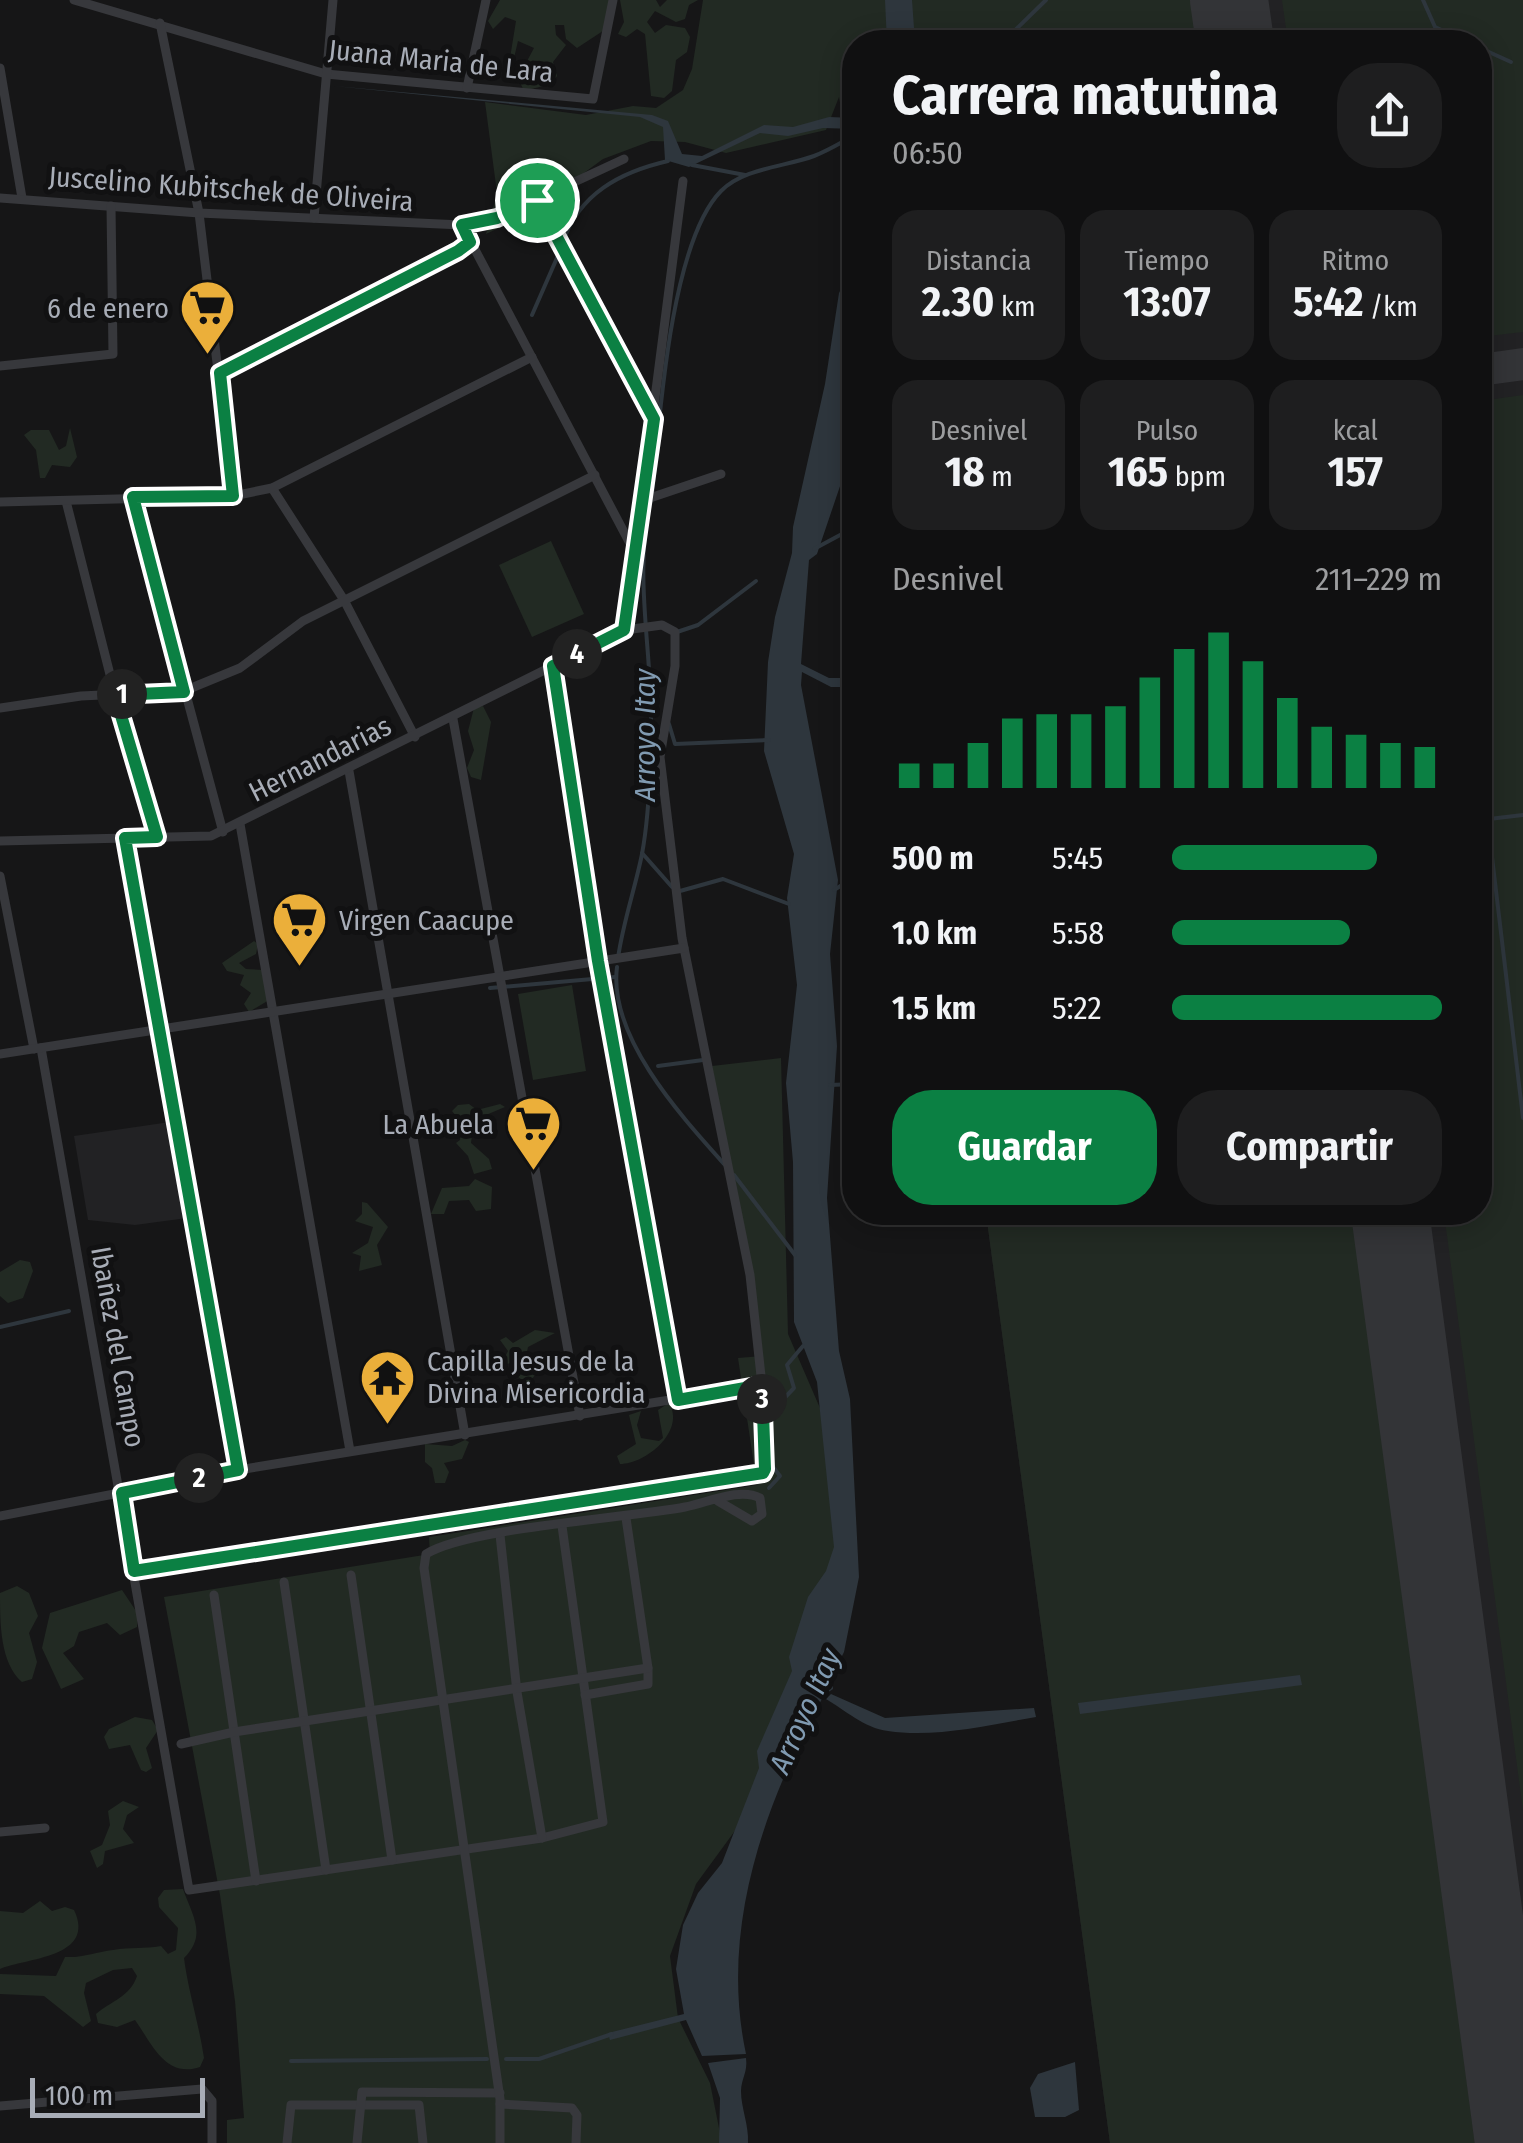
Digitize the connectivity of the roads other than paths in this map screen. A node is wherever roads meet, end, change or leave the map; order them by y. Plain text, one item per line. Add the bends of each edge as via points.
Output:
1 (74, 0) edge
2 (117, 0) edge
3 (333, 0) edge
4 (486, 0) edge
5 (613, 0) edge
6 (117, 12) junction
7 (160, 23) junction
8 (0, 68) edge
9 (326, 74) junction
10 (467, 88) junction
11 (624, 159) dead end
12 (683, 180) dead end
13 (0, 198) edge
14 (22, 198) junction
15 (537, 200) junction
16 (110, 206) junction
17 (199, 213) junction
18 (314, 218) junction
19 (462, 225) junction
20 (470, 242) junction
21 (532, 357) junction
22 (0, 366) edge
23 (220, 373) junction
24 (654, 419) junction
25 (721, 474) dead end
26 (594, 475) junction
27 (272, 488) junction
28 (233, 496) junction
29 (133, 497) junction
30 (66, 500) junction
31 (644, 500) junction
32 (0, 502) edge
33 (635, 553) junction
34 (344, 600) junction
35 (624, 630) junction
36 (553, 666) junction
37 (184, 692) junction
38 (115, 695) junction
39 (0, 708) edge
40 (453, 718) junction
41 (415, 737) junction
42 (349, 771) junction
43 (240, 824) junction
44 (224, 832) junction
45 (157, 837) junction
46 (125, 838) junction
47 (0, 840) edge
48 (0, 876) edge
49 (684, 948) junction
50 (598, 961) junction
51 (500, 978) junction
52 (386, 996) junction
53 (272, 1014) junction
54 (158, 1032) junction
55 (38, 1048) junction
56 (0, 1054) edge
57 (762, 1385) junction
58 (678, 1400) junction
59 (580, 1416) junction
60 (465, 1434) junction
61 (350, 1451) junction
62 (238, 1470) junction
63 (122, 1493) junction
64 (718, 1501) junction
65 (0, 1516) edge
66 (626, 1518) junction
67 (562, 1526) junction
68 (500, 1535) junction
69 (134, 1571) junction
70 (351, 1575) dead end
71 (284, 1582) dead end
72 (214, 1595) dead end
73 (648, 1668) junction
74 (583, 1681) junction
75 (517, 1692) junction
76 (585, 1695) junction
77 (443, 1702) junction
78 (370, 1711) junction
79 (304, 1722) junction
80 (234, 1732) junction
81 (182, 1744) dead end
82 (46, 1828) dead end
83 (0, 1832) edge
84 (542, 1838) junction
85 (463, 1850) junction
86 (392, 1860) junction
87 (326, 1870) junction
88 (256, 1882) junction
89 (500, 2099) junction
90 (358, 2105) junction
91 (0, 2106) edge
92 (212, 2143) edge
93 (287, 2143) edge
94 (357, 2143) edge
95 (423, 2143) edge
96 (500, 2143) edge
97 (576, 2143) edge

1 - 6 street, Juana Maria de Lara
2 - 6 street
3 - 9 street
4 - 10 street
5 - 10 street, Juana Maria de Lara via 594,99
6 - 7 street, Juana Maria de Lara
7 - 9 street, Juana Maria de Lara
7 - 17 street
8 - 14 street
9 - 10 street, Juana Maria de Lara
9 - 18 street
11 - 15 street, Juscelino Kubitschek de Oliveira
12 - 24 street
13 - 14 street, Juscelino Kubitschek de Oliveira
14 - 16 street, Juscelino Kubitschek de Oliveira
15 - 19 street, Juscelino Kubitschek de Oliveira
15 - 24 street
16 - 17 street, Juscelino Kubitschek de Oliveira
16 - 22 street via 113,354
17 - 18 street, Juscelino Kubitschek de Oliveira
17 - 23 street
18 - 19 street, Juscelino Kubitschek de Oliveira
19 - 20 street
20 - 21 street
20 - 23 street
21 - 26 street
21 - 27 street
23 - 28 street
24 - 31 street
25 - 31 street
26 - 33 street
26 - 34 street
27 - 28 street
27 - 34 street
28 - 29 street
29 - 30 street
29 - 37 street
30 - 32 street
30 - 38 street
31 - 33 street
33 - 35 street
34 - 37 street via 282,633 240,668
34 - 41 street
35 - 36 street, Hernandarias
35 - 49 street, Hernandarias via 662,625 675,632 660,757
36 - 40 street, Hernandarias
36 - 50 street
37 - 38 street
37 - 44 street
38 - 39 street
38 - 45 street
40 - 41 street, Hernandarias
40 - 51 street
41 - 42 street, Hernandarias
42 - 43 street, Hernandarias
42 - 52 street
43 - 44 street, Hernandarias
43 - 53 street
44 - 45 street, Hernandarias
45 - 46 street, Hernandarias
46 - 47 street, Hernandarias
46 - 54 street
48 - 55 street, Ibañez del Campo
49 - 50 street
49 - 57 street via 735,1189
50 - 51 street
50 - 58 street
51 - 52 street
51 - 59 street
52 - 53 street
52 - 60 street
53 - 54 street
53 - 61 street
54 - 55 street
54 - 62 street
55 - 56 street
55 - 63 street, Ibañez del Campo
57 - 58 street
57 - 69 street via 763,1473
58 - 59 street
59 - 60 street
60 - 61 street
61 - 62 street
62 - 63 street
63 - 65 street
63 - 69 street, Ibañez del Campo
64 - 64 street via 744,1519 762,1514 762,1501 751,1494
64 - 66 street
66 - 67 street
66 - 73 street
67 - 68 street
67 - 74 street
68 - 75 street
68 - 77 street via 454,1541 426,1554
69 - 88 street, Ibañez del Campo via 189,1890
70 - 78 street
71 - 79 street
72 - 80 street
73 - 74 street
73 - 76 street via 648,1684
74 - 75 street
74 - 76 street
75 - 77 street
75 - 84 street
76 - 84 street via 603,1822
77 - 78 street
77 - 85 street
78 - 79 street
78 - 86 street
79 - 80 street
79 - 87 street
80 - 81 street
80 - 88 street
82 - 83 street
84 - 85 street
85 - 86 street
85 - 89 street
86 - 87 street
87 - 88 street
89 - 90 street via 362,2092
89 - 96 street
89 - 97 street via 572,2108
90 - 93 street via 291,2104
90 - 94 street
90 - 95 street via 419,2105
91 - 92 street via 209,2092

